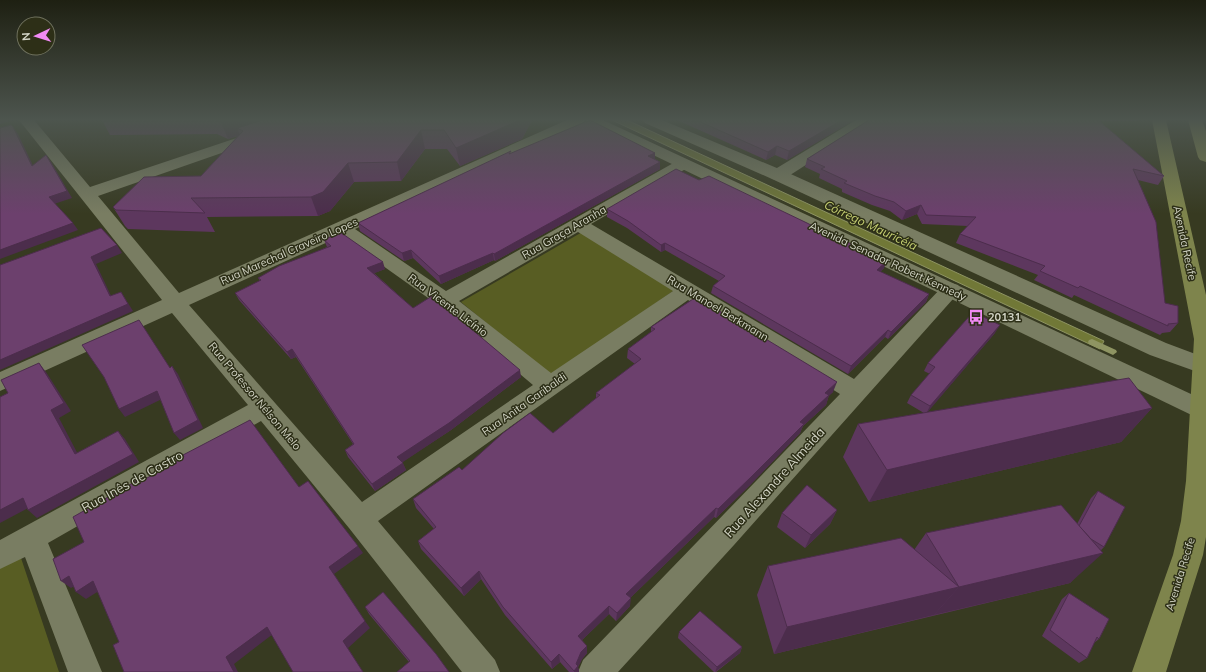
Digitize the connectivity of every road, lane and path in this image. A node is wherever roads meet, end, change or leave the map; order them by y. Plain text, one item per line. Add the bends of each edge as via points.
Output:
1 (51, 151) edge
2 (212, 151) edge
3 (509, 151) edge
4 (657, 151) edge
5 (723, 151) edge
6 (813, 151) edge
7 (1166, 151) edge
8 (683, 164) junction
9 (778, 175) junction
10 (88, 194) junction
11 (578, 224) junction
12 (342, 228) junction
13 (688, 290) junction
14 (951, 290) junction
15 (445, 300) junction
16 (175, 302) junction
17 (1205, 367) edge
18 (0, 382) edge
19 (550, 386) junction
20 (856, 392) junction
21 (265, 407) junction
22 (1204, 411) edge
23 (359, 519) junction
24 (32, 538) junction
25 (0, 556) edge
26 (606, 669) edge
27 (85, 672) edge
28 (483, 672) edge
29 (1149, 672) edge

1 - 10 street, Rua Professor Nélson Melo
2 - 10 street
3 - 12 street, Rua Marechal Craveiro Lopes
4 - 8 street, Avenida Senador Robert Kennedy
5 - 9 street
6 - 9 street
7 - 17 main road, Avenida Recife via 1205,339
8 - 11 street, Rua Graça Aranha
8 - 14 street, Avenida Senador Robert Kennedy
9 - 17 street via 1158,349
10 - 16 street, Rua Professor Nélson Melo via 104,228
11 - 13 street, Rua Manoel Berkmann
11 - 15 street, Rua Graça Aranha
12 - 15 street, Rua Vicente Licínio
12 - 16 street, Rua Marechal Craveiro Lopes
13 - 19 street, Rua Anita Garibaldi
13 - 20 street, Rua Manoel Berkmann
14 - 20 street, Rua Alexandre Almeida
14 - 22 street, Avenida Senador Robert Kennedy
15 - 19 street, Rua Vicente Licínio
16 - 18 street, Rua Marechal Craveiro Lopes
16 - 21 street, Rua Professor Nélson Melo
17 - 22 main road, Avenida Recife
19 - 23 street, Rua Anita Garibaldi
20 - 26 street, Rua Alexandre Almeida via 729,540
21 - 23 street, Rua Professor Nélson Melo
21 - 24 street, Rua Inês de Castro
22 - 29 main road, Avenida Recife via 1195,521 1188,555
23 - 28 street, Rua Professor Nélson Melo
24 - 25 street, Rua Inês de Castro
24 - 27 street

